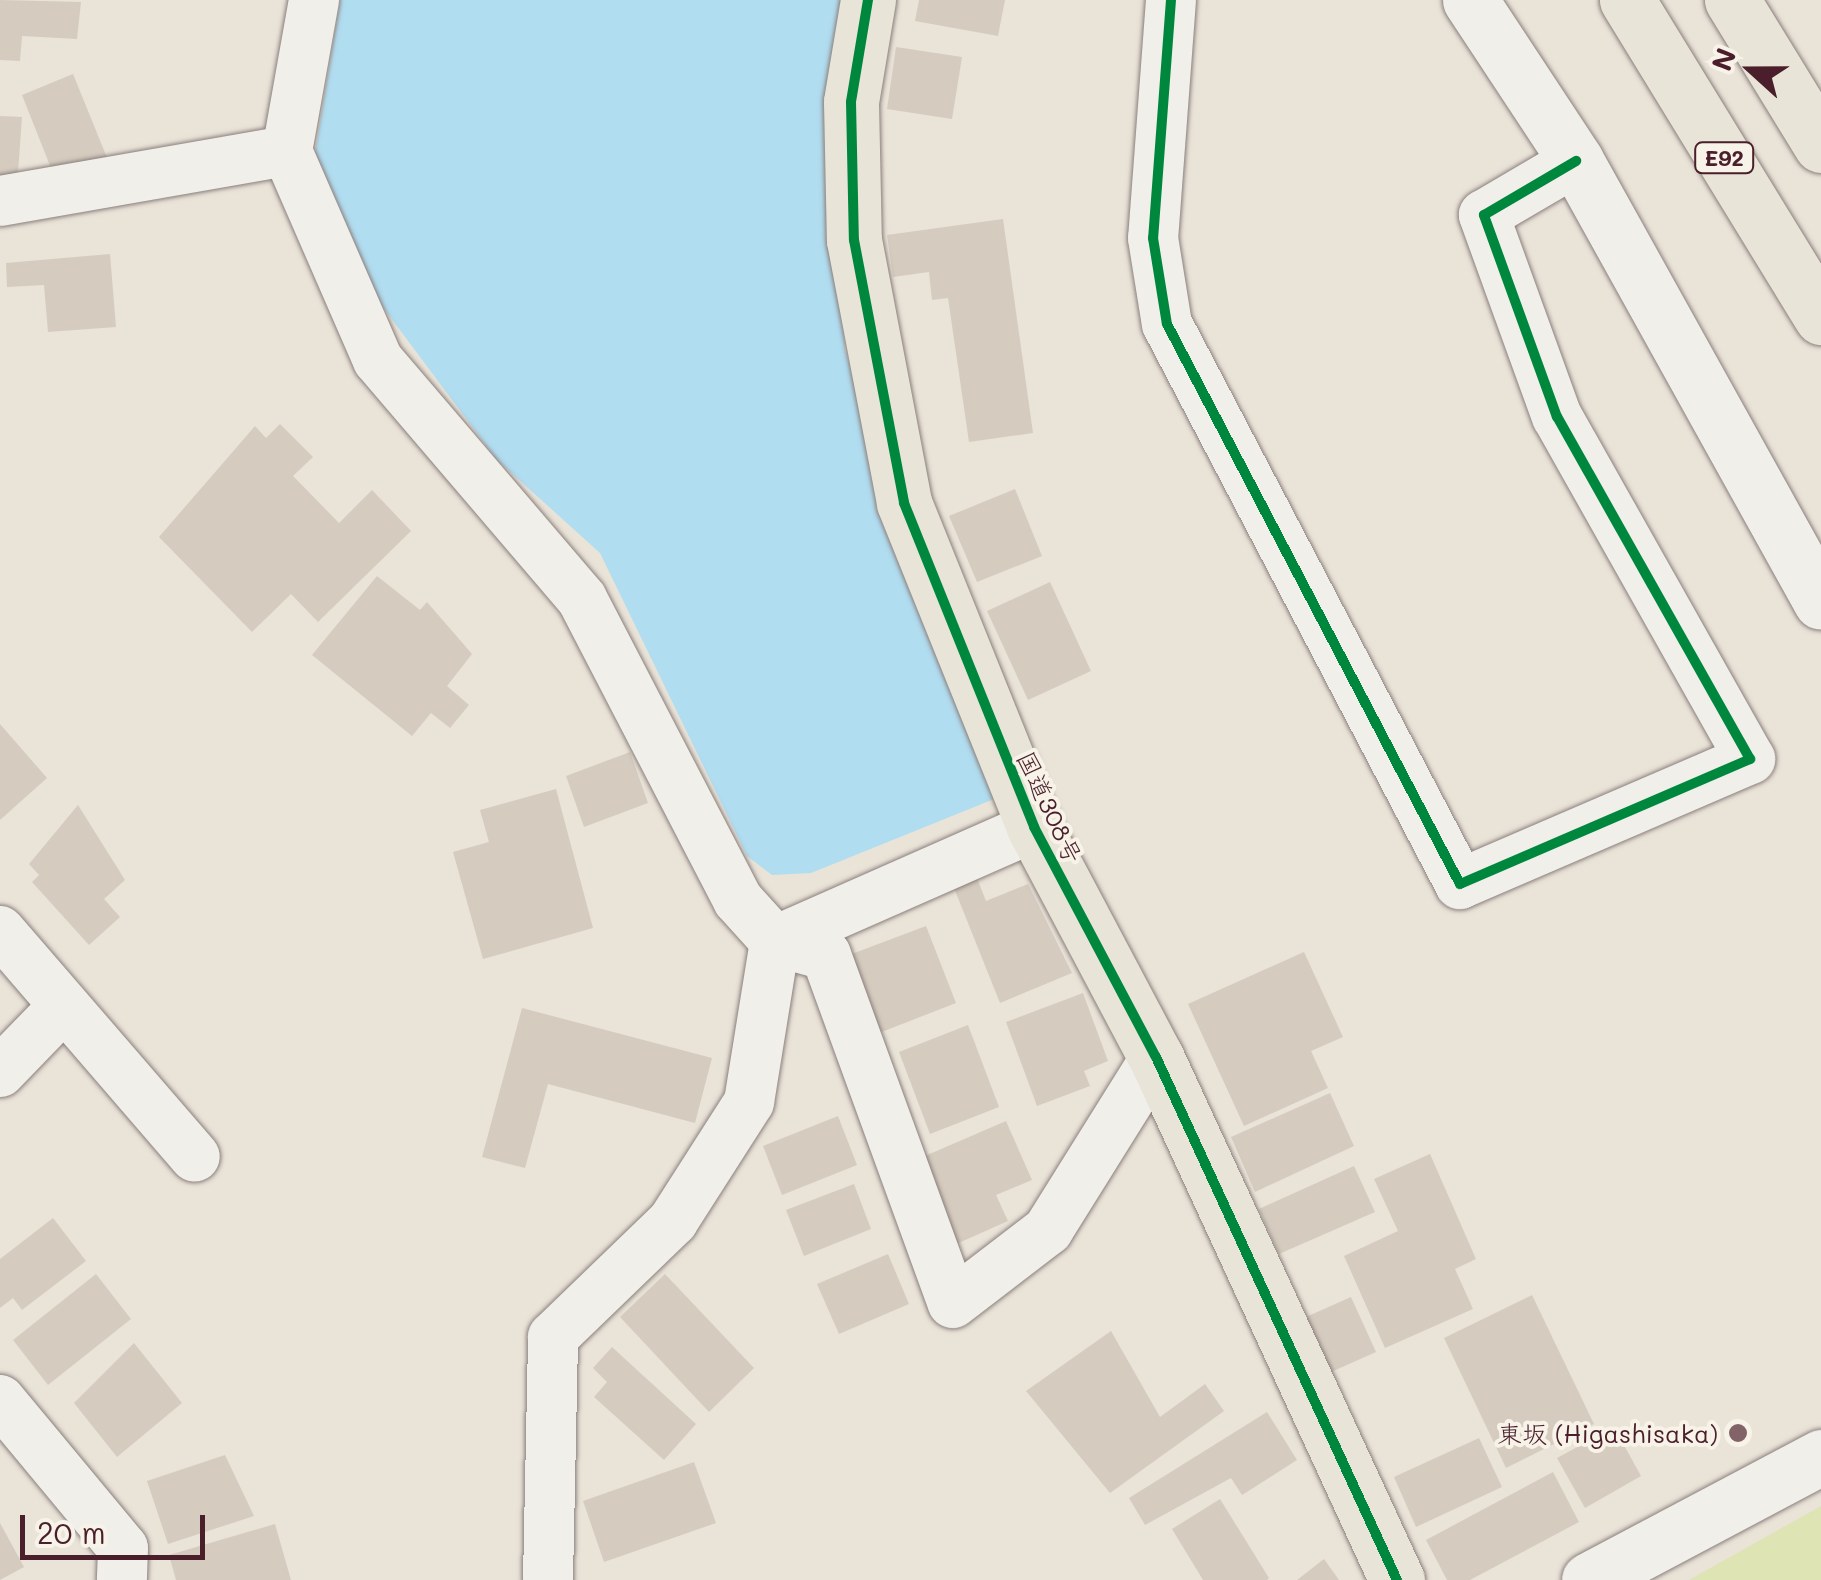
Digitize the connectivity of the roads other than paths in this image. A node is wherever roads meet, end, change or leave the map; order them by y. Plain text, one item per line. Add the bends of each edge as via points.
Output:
1 (314, 0) edge
2 (868, 0) edge
3 (1171, 0) edge
4 (1470, 0) edge
5 (1627, 0) edge
6 (1732, 0) edge
7 (1821, 145) edge
8 (287, 151) junction
9 (1576, 161) junction
10 (0, 202) edge
11 (1821, 316) edge
12 (1821, 602) edge
13 (1034, 827) junction
14 (0, 930) edge
15 (775, 941) junction
16 (62, 1008) junction
17 (1156, 1057) junction
18 (0, 1072) edge
19 (196, 1157) dead end
20 (0, 1400) edge
21 (1821, 1456) edge
22 (122, 1580) edge
23 (548, 1580) edge
24 (1397, 1580) edge
25 (1589, 1580) edge

1 - 8 street
2 - 13 highway, 国道308号 via 851,102 854,240 904,503
3 - 9 street via 1153,238 1167,324 1460,884 1750,760 1556,418 1484,215
4 - 9 street
5 - 11 highway, E92
6 - 7 highway
8 - 10 street
8 - 15 street via 378,360 582,599 738,900
9 - 12 street
13 - 15 street
13 - 17 highway, 国道308号
14 - 16 street
15 - 17 street via 826,955 953,1304 1048,1230
15 - 23 street via 749,1102 673,1221 553,1337
16 - 18 street
16 - 19 street
17 - 24 highway, 国道308号
20 - 22 street via 123,1548
21 - 25 street

